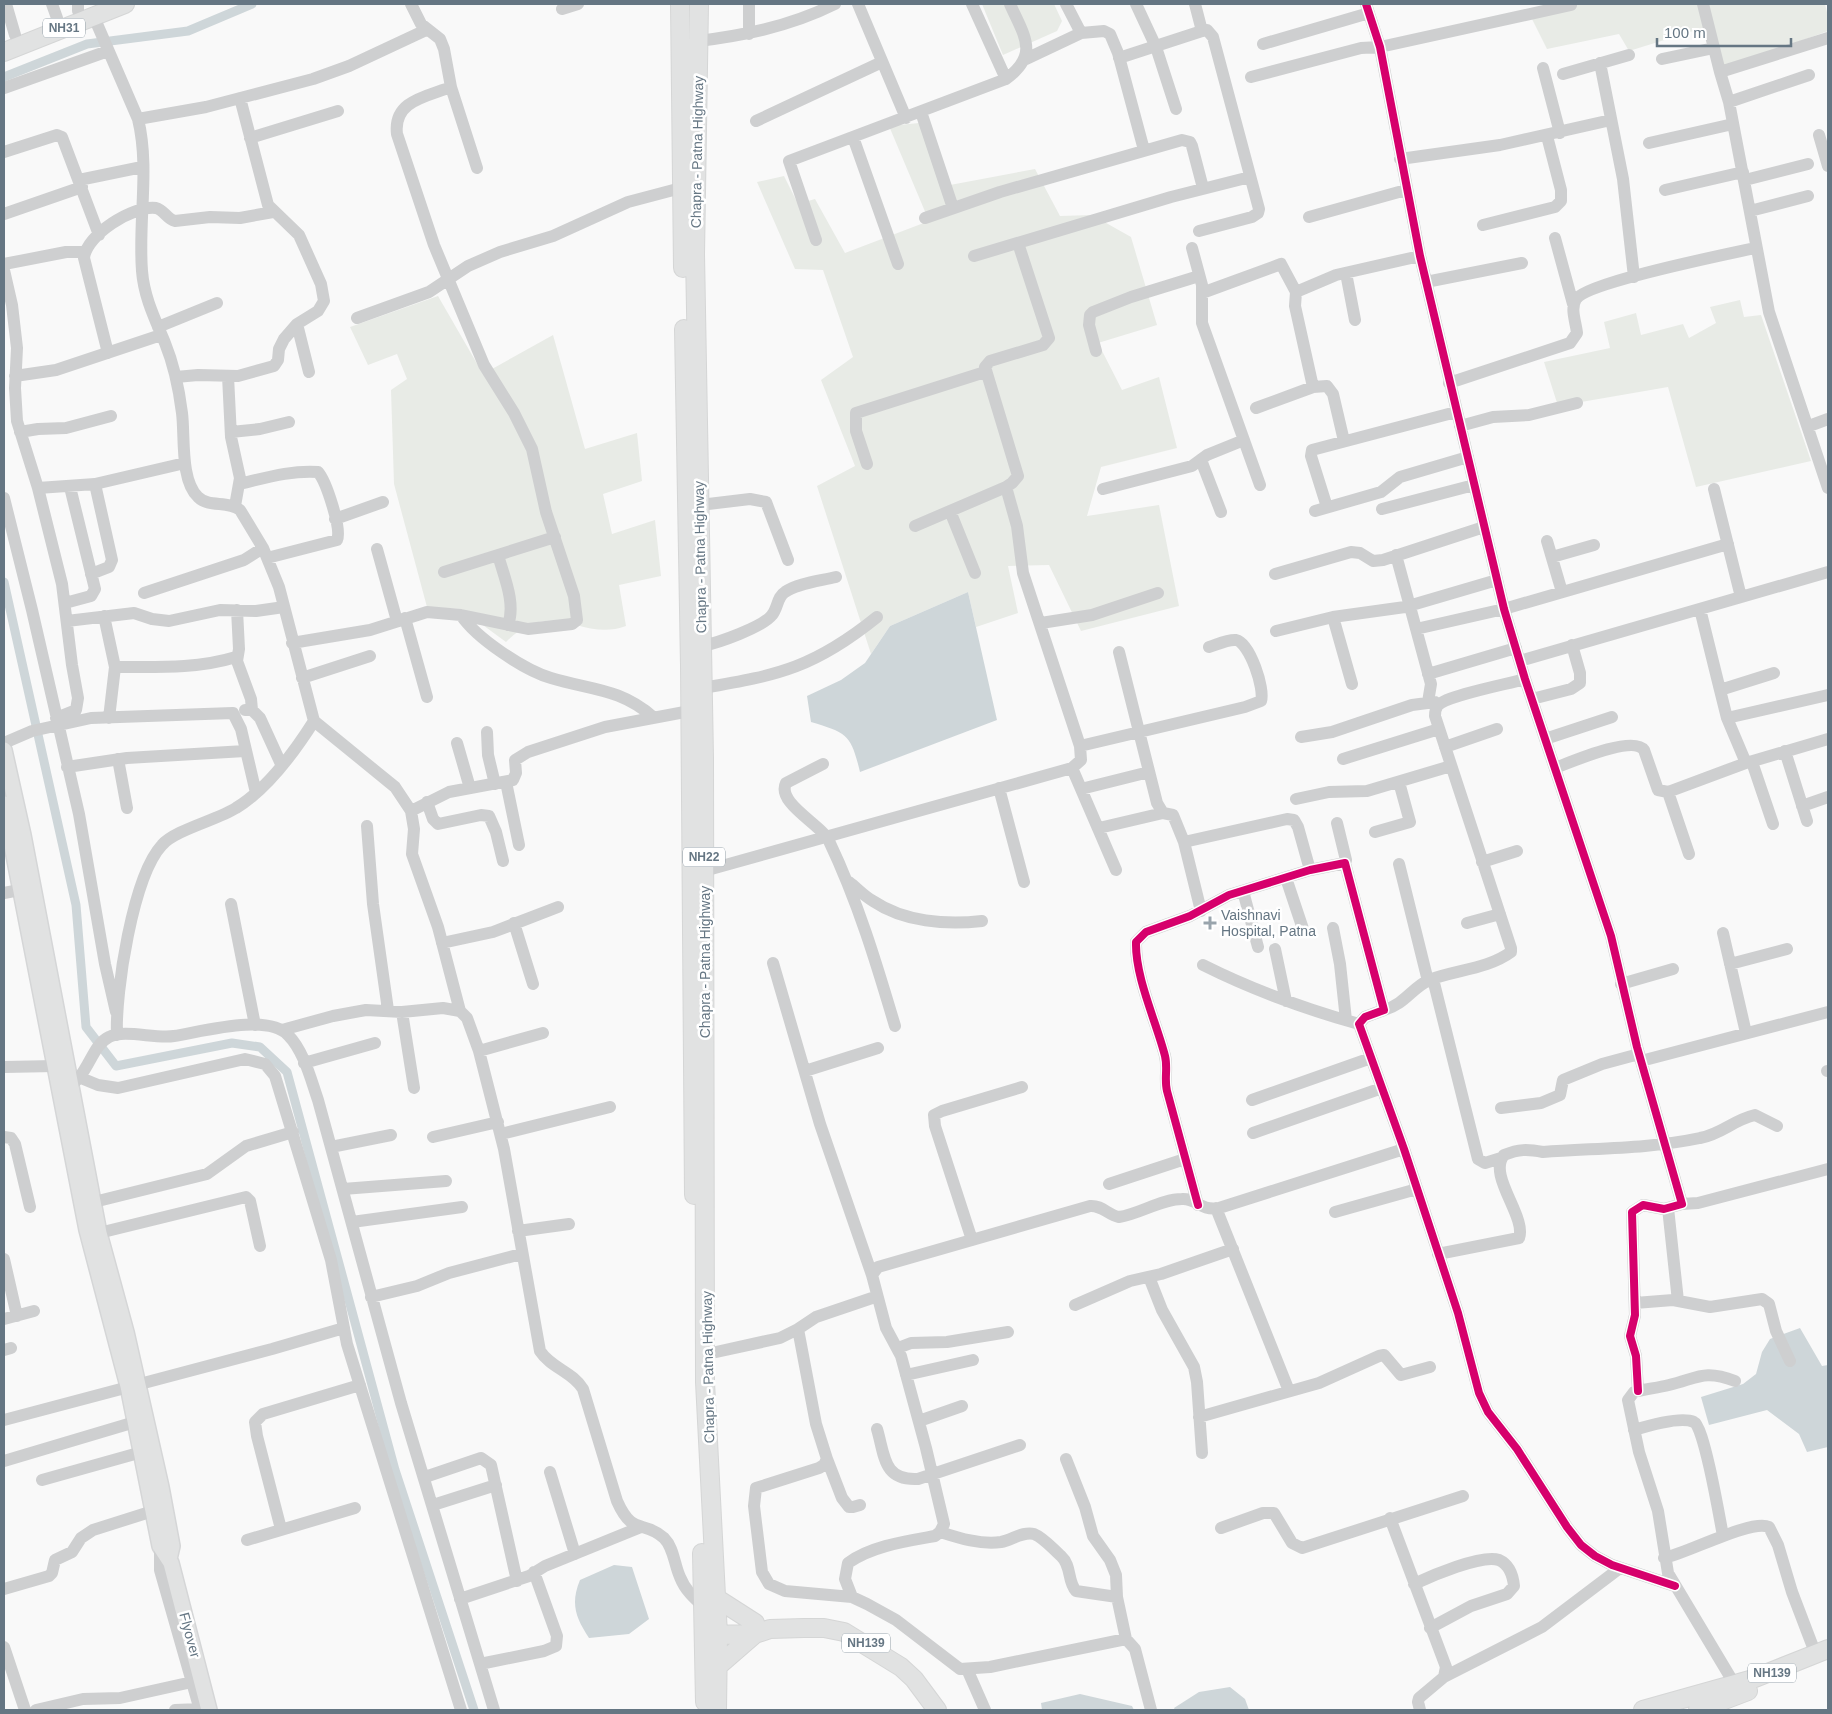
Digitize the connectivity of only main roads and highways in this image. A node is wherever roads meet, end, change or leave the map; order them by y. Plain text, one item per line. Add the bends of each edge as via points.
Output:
1 (125, 4) edge
2 (680, 4) edge
3 (699, 4) edge
4 (55, 11) edge
5 (89, 12) edge
6 (9, 36) edge
7 (4, 52) edge
8 (4, 750) edge
9 (4, 804) edge
10 (9, 855) edge
11 (27, 888) junction
12 (71, 1085) junction
13 (133, 1385) junction
14 (168, 1554) junction
15 (711, 1621) junction
16 (760, 1629) junction
17 (1824, 1655) edge
18 (717, 1667) junction
19 (1697, 1704) edge
20 (203, 1710) edge
21 (705, 1710) edge
22 (717, 1710) edge
23 (937, 1710) edge
24 (1643, 1710) edge

1 - 5 highway, NH31
2 - 15 highway, Chapra - Patna Highway / NH22 via 695,1376
3 - 15 highway, Chapra - Patna Highway / NH22 via 694,182 703,688 706,1387
4 - 5 highway, NH31
4 - 6 highway, NH31
5 - 7 highway, NH31
8 - 11 main road
9 - 10 main road
10 - 11 main road
11 - 12 main road
11 - 12 main road via 55,1066
12 - 13 main road via 99,1233
12 - 13 main road via 87,1230
13 - 14 main road
13 - 14 main road via 135,1422 153,1511
14 - 20 main road, Flyover
15 - 16 highway
15 - 16 highway, NH139
15 - 18 highway, Chapra - Patna Highway / NH22
15 - 21 highway, Chapra - Patna Highway / NH22
16 - 18 highway
16 - 23 highway, NH139 via 824,1628 856,1637 901,1667
17 - 19 highway, NH139
17 - 19 highway, NH139 via 1735,1685
18 - 22 highway, Chapra - Patna Highway / NH22
19 - 24 highway, NH139

